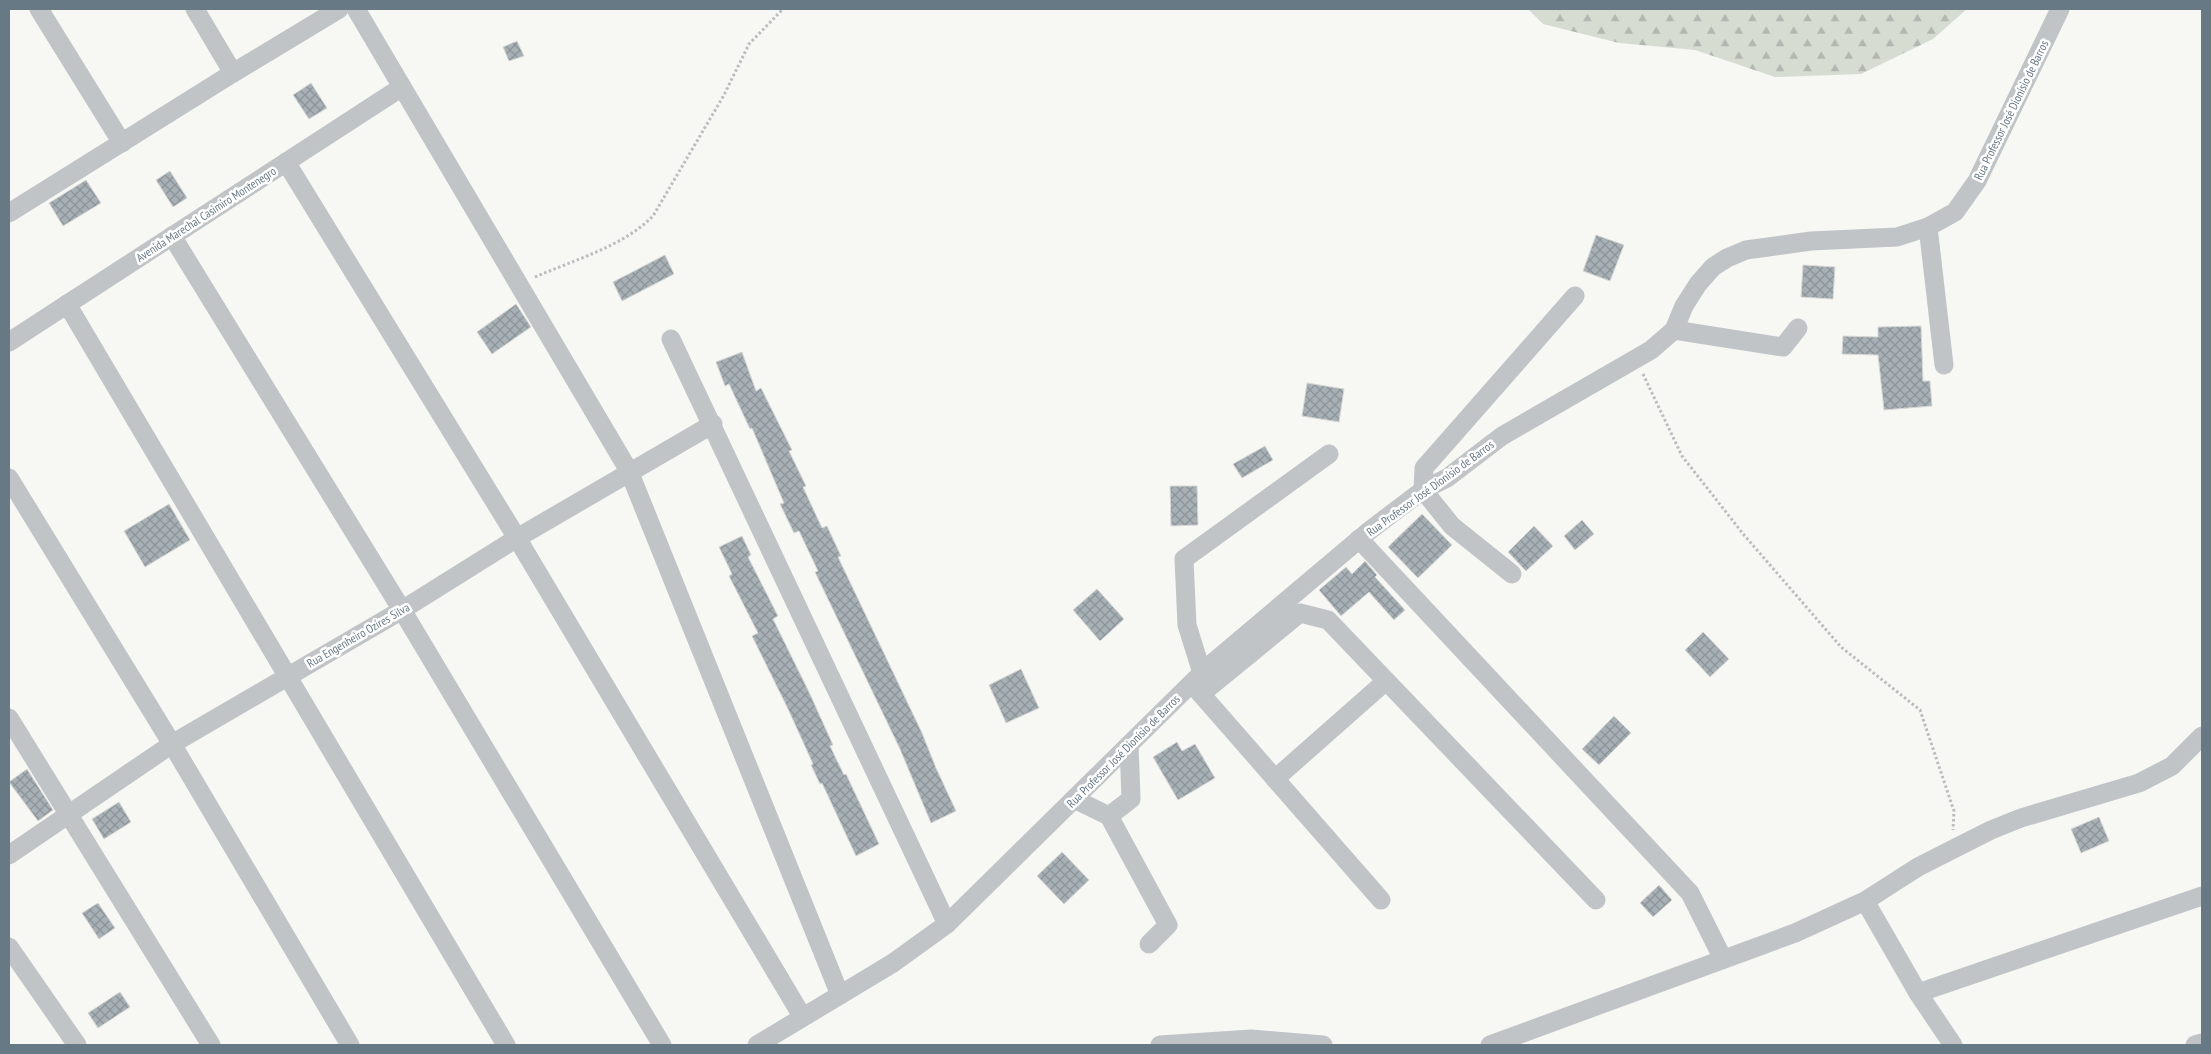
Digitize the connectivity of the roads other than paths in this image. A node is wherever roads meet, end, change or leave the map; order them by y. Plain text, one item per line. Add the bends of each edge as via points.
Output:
1 (39, 9) edge
2 (195, 9) edge
3 (339, 9) edge
4 (356, 9) edge
5 (2060, 9) edge
6 (233, 73) junction
7 (402, 87) junction
8 (122, 143) junction
9 (286, 162) junction
10 (10, 211) edge
11 (1928, 227) junction
12 (172, 236) junction
13 (1575, 296) dead end
14 (67, 304) junction
15 (1798, 328) dead end
16 (1674, 330) junction
17 (671, 339) dead end
18 (9, 342) edge
19 (1944, 365) dead end
20 (713, 424) junction
21 (1329, 454) dead end
22 (629, 471) junction
23 (9, 478) edge
24 (1423, 490) junction
25 (517, 538) junction
26 (1359, 539) junction
27 (1512, 574) dead end
28 (402, 610) junction
29 (286, 676) junction
30 (1386, 681) junction
31 (1198, 683) junction
32 (9, 718) edge
33 (2202, 736) edge
34 (172, 744) junction
35 (1129, 744) junction
36 (2202, 756) edge
37 (2172, 766) junction
38 (1275, 779) junction
39 (1074, 799) junction
40 (69, 813) junction
41 (1110, 816) junction
42 (9, 855) edge
43 (2202, 896) edge
44 (1381, 900) dead end
45 (1596, 900) dead end
46 (1866, 901) junction
47 (948, 924) junction
48 (1149, 944) dead end
49 (9, 947) edge
50 (1722, 960) junction
51 (1918, 993) junction
52 (840, 995) junction
53 (802, 1016) junction
54 (2202, 1042) edge
55 (1242, 1043) edge
56 (77, 1045) edge
57 (211, 1045) edge
58 (350, 1045) edge
59 (506, 1045) edge
60 (662, 1045) edge
61 (757, 1045) edge
62 (1160, 1045) edge
63 (1324, 1045) edge
64 (1490, 1045) edge
65 (1954, 1045) edge
66 (2194, 1045) edge

1 - 8 street
2 - 6 street
3 - 6 street
4 - 7 street
5 - 11 street, Rua Professor José Dionísio de Barros via 1977,181 1956,212
6 - 8 street
7 - 9 street, Avenida Marechal Casimiro Montenegro
7 - 22 street
8 - 10 street
9 - 12 street, Avenida Marechal Casimiro Montenegro
9 - 25 street
11 - 16 street, Rua Professor José Dionísio de Barros via 1897,237 1810,241 1746,250 1727,258 1698,284
11 - 19 street
12 - 14 street, Avenida Marechal Casimiro Montenegro
12 - 28 street
13 - 24 street via 1424,468
14 - 18 street, Avenida Marechal Casimiro Montenegro
14 - 29 street
15 - 16 street via 1783,347
16 - 24 street, Rua Professor José Dionísio de Barros via 1651,350 1531,418 1447,478
17 - 20 street
20 - 22 street, Rua Engenheiro Ozires Silva
20 - 47 street
21 - 31 street via 1184,559 1187,625
22 - 25 street, Rua Engenheiro Ozires Silva
22 - 52 street
23 - 34 street
24 - 26 street, Rua Professor José Dionísio de Barros
24 - 27 street via 1452,526
25 - 28 street, Rua Engenheiro Ozires Silva
25 - 53 street
26 - 31 street, Rua Professor José Dionísio de Barros
26 - 50 street via 1690,893
28 - 29 street, Rua Engenheiro Ozires Silva
28 - 60 street
29 - 34 street, Rua Engenheiro Ozires Silva
29 - 59 street
30 - 31 street via 1328,620 1300,613
30 - 38 street
30 - 45 street
31 - 35 street, Rua Professor José Dionísio de Barros
31 - 38 street
32 - 40 street
33 - 37 street
34 - 40 street, Rua Engenheiro Ozires Silva
34 - 58 street
35 - 39 street, Rua Professor José Dionísio de Barros
35 - 41 street via 1131,799
36 - 37 street
37 - 46 street via 2139,783 2021,818 1918,867
38 - 44 street
39 - 41 street
39 - 47 street, Rua Professor José Dionísio de Barros
40 - 42 street, Rua Engenheiro Ozires Silva
40 - 57 street
41 - 48 street via 1168,925
43 - 51 street
46 - 50 street via 1795,933
46 - 51 street
47 - 52 street, Rua Professor José Dionísio de Barros
49 - 56 street
50 - 64 street
51 - 65 street
52 - 53 street, Rua Professor José Dionísio de Barros
53 - 61 street, Rua Professor José Dionísio de Barros
54 - 66 street
55 - 62 street
55 - 63 street via 1306,1042

